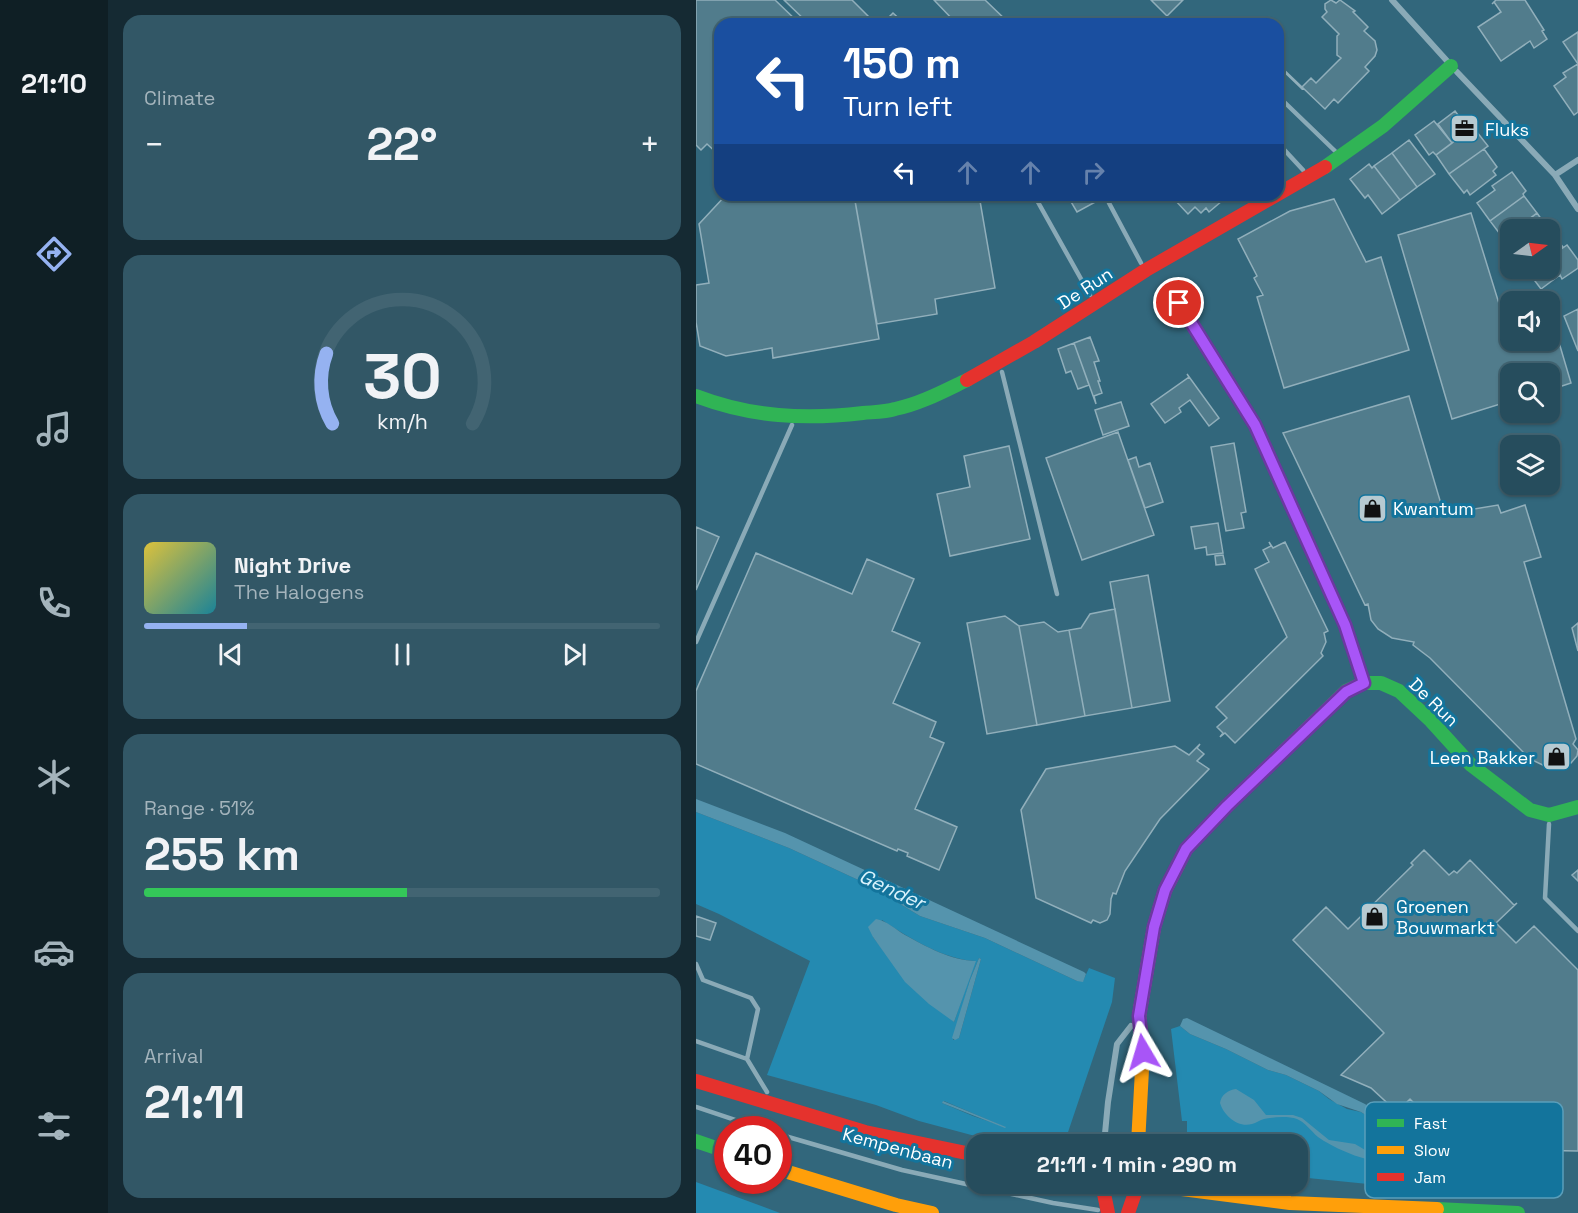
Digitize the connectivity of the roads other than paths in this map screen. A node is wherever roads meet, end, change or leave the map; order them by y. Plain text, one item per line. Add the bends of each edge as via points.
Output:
1 (1392, 0) edge
2 (1451, 66) junction
3 (1284, 102) edge
4 (1284, 150) edge
5 (1341, 157) junction
6 (1578, 160) edge
7 (1555, 175) junction
8 (1310, 177) junction
9 (1284, 193) edge
10 (1037, 201) edge
11 (1270, 201) edge
12 (1109, 203) dead end
13 (1578, 210) edge
14 (1146, 270) junction
15 (1095, 303) junction
16 (1179, 303) dead end
17 (1000, 363) junction
18 (696, 396) edge
19 (795, 418) junction
20 (1058, 594) dead end
21 (696, 642) edge
22 (1364, 683) junction
23 (1578, 807) edge
24 (1550, 816) junction
25 (1578, 931) edge
26 (696, 964) edge
27 (1139, 1016) junction
28 (696, 1041) edge
29 (747, 1059) junction
30 (696, 1082) edge
31 (696, 1107) edge
32 (776, 1107) junction
33 (723, 1116) edge
34 (1105, 1134) edge
35 (1139, 1134) edge
36 (792, 1138) edge
37 (696, 1141) edge
38 (714, 1147) edge
39 (966, 1153) edge
40 (792, 1173) edge
41 (1105, 1194) edge
42 (1135, 1194) edge
43 (1220, 1194) edge
44 (932, 1213) edge
45 (1110, 1213) edge
46 (1128, 1213) edge
47 (1518, 1213) edge

1 - 2 street
2 - 5 street, De Run
2 - 7 street
3 - 5 lane
4 - 8 lane
5 - 8 street, De Run
6 - 7 street
7 - 13 street
8 - 9 street, De Run
10 - 15 lane
11 - 14 street, De Run
12 - 14 lane
14 - 15 street, De Run
15 - 17 street, De Run
16 - 22 lane via 1255,425 1345,625
17 - 19 street, De Run via 932,397 892,410
17 - 20 lane
18 - 19 street, De Run via 765,415
19 - 21 lane
22 - 24 street, De Run via 1381,683 1399,691 1471,765 1530,810
22 - 27 street via 1346,692 1186,849 1165,890 1154,927
23 - 24 street
24 - 25 lane via 1545,898
26 - 29 lane via 703,980 751,998 758,1009
27 - 34 street via 1117,1044
27 - 35 street via 1143,1052
28 - 29 lane
29 - 32 lane
30 - 32 street, Kempenbaan
31 - 33 lane
32 - 39 street, Kempenbaan via 865,1132
36 - 45 lane, Kempenbaan via 902,1170
37 - 38 street
40 - 44 street
41 - 45 street
42 - 46 street
43 - 47 street via 1290,1203

